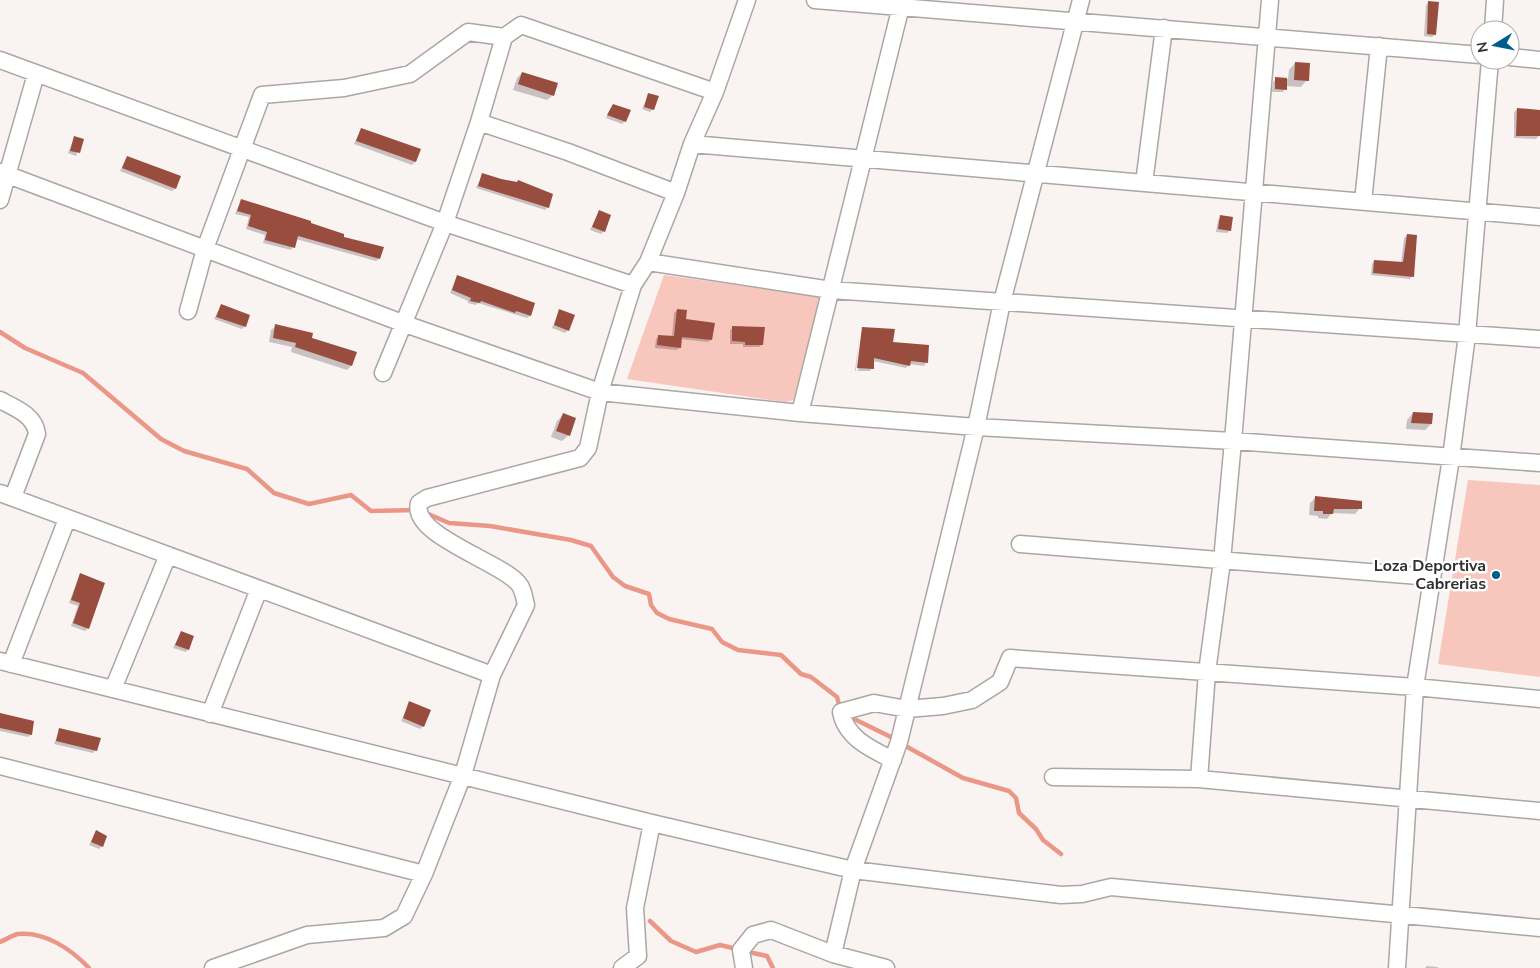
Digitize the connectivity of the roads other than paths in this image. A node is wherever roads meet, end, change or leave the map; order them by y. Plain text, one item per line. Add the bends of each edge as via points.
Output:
1 (747, 0) edge
2 (815, 0) edge
3 (1081, 0) edge
4 (1270, 0) edge
5 (1495, 0) edge
6 (901, 6) junction
7 (1493, 20) edge
8 (1076, 21) junction
9 (1164, 28) junction
10 (504, 37) junction
11 (1267, 37) junction
12 (1379, 46) junction
13 (1470, 54) edge
14 (1520, 58) edge
15 (0, 60) edge
16 (1540, 60) edge
17 (1489, 70) edge
18 (36, 74) junction
19 (715, 92) junction
20 (479, 122) junction
21 (692, 144) junction
22 (241, 148) junction
23 (863, 159) junction
24 (4, 173) edge
25 (1036, 174) junction
26 (1144, 183) junction
27 (1254, 192) junction
28 (676, 193) junction
29 (0, 200) edge
30 (1363, 202) junction
31 (1476, 211) junction
32 (1540, 217) edge
33 (445, 223) junction
34 (205, 249) junction
35 (648, 262) junction
36 (633, 285) junction
37 (831, 290) junction
38 (1002, 302) junction
39 (188, 311) dead end
40 (1243, 318) junction
41 (405, 324) junction
42 (1467, 335) junction
43 (1540, 340) edge
44 (383, 373) dead end
45 (600, 392) junction
46 (0, 400) edge
47 (800, 413) junction
48 (976, 427) junction
49 (1234, 441) junction
50 (1450, 458) junction
51 (1540, 463) edge
52 (6, 495) edge
53 (67, 519) junction
54 (1020, 544) dead end
55 (168, 554) junction
56 (1222, 561) junction
57 (1431, 577) junction
58 (259, 588) junction
59 (6, 663) edge
60 (1207, 672) junction
61 (492, 675) junction
62 (1415, 687) junction
63 (113, 689) junction
64 (1540, 699) edge
65 (907, 709) junction
66 (210, 714) junction
67 (893, 760) junction
68 (0, 766) edge
69 (463, 775) junction
70 (1053, 777) dead end
71 (1199, 779) junction
72 (1407, 797) junction
73 (1540, 811) edge
74 (652, 823) junction
75 (853, 870) junction
76 (424, 874) junction
77 (1399, 914) junction
78 (1540, 928) edge
79 (833, 954) junction
80 (213, 968) edge
81 (622, 968) edge
82 (744, 968) edge
83 (886, 968) edge
84 (1397, 968) edge

1 - 19 street
2 - 6 street
3 - 8 street
4 - 11 street
5 - 7 street
6 - 8 street
6 - 23 street
8 - 9 street
8 - 25 street
9 - 11 street
9 - 26 street
10 - 19 street via 521,25
10 - 20 street
10 - 22 street via 468,32 410,74 344,88 262,94
11 - 12 street
11 - 27 street
12 - 13 street
12 - 30 street
14 - 16 street
15 - 18 street
17 - 31 street
18 - 22 street
18 - 24 street
19 - 21 street
20 - 28 street
20 - 33 street
21 - 23 street
21 - 28 street
22 - 33 street
22 - 34 street
23 - 25 street
23 - 37 street
24 - 29 street
24 - 34 street
25 - 26 street
25 - 38 street
26 - 27 street
27 - 30 street
27 - 40 street
28 - 35 street
30 - 31 street
31 - 32 street
31 - 42 street
33 - 36 street
33 - 41 street
34 - 39 street
34 - 41 street
35 - 36 street
35 - 37 street
36 - 45 street
37 - 38 street
37 - 47 street
38 - 40 street
38 - 48 street
40 - 42 street
40 - 49 street
41 - 44 street
41 - 45 street
42 - 43 street
42 - 50 street
45 - 47 street
45 - 61 street via 588,448 580,458 427,498 419,503 417,510 422,522 436,534 518,583 524,594 526,604
46 - 52 street via 31,418 37,434
47 - 48 street
48 - 49 street
48 - 65 street
49 - 50 street
49 - 56 street
50 - 51 street
50 - 57 street
52 - 53 street
53 - 55 street
53 - 59 street
54 - 56 street
55 - 58 street
55 - 63 street
56 - 57 street
56 - 60 street
57 - 62 street
58 - 61 street
58 - 66 street
59 - 63 street
60 - 62 street
60 - 65 street via 1010,658 1000,682 972,700
60 - 71 street
61 - 69 street
62 - 64 street
62 - 72 street
63 - 66 street
65 - 67 street
65 - 67 street via 874,703 841,712 844,726 869,748
66 - 69 street
67 - 75 street
68 - 76 street
69 - 74 street
69 - 76 street
70 - 71 street
71 - 72 street
72 - 73 street
72 - 77 street
74 - 75 street
74 - 81 street via 636,908 638,956
75 - 77 street via 1062,895 1112,887
75 - 79 street
76 - 80 street via 404,916 384,928 308,935
77 - 78 street
77 - 84 street
79 - 82 street via 771,930 753,935 741,950
79 - 83 street

